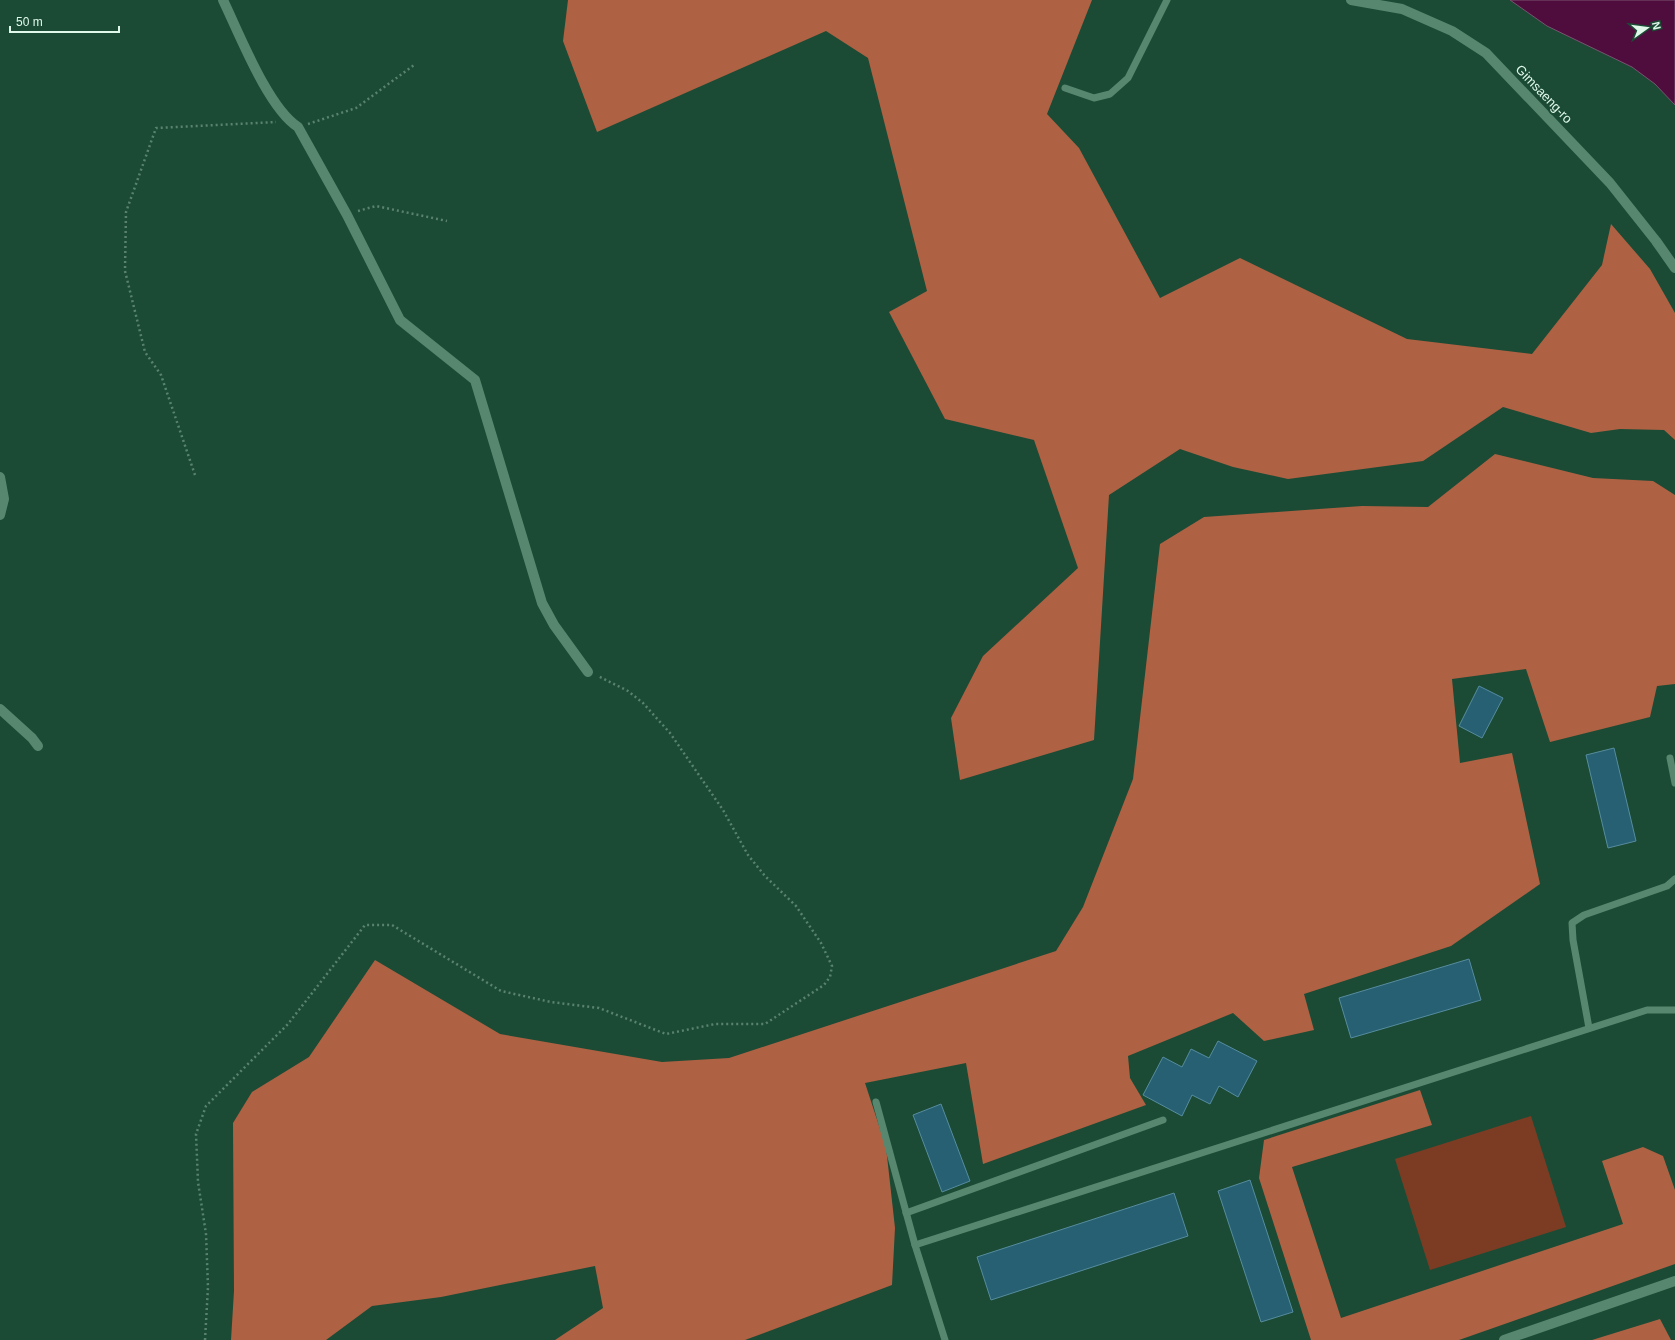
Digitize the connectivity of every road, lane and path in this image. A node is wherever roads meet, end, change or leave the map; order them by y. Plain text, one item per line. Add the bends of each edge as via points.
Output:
1 (223, 0) edge
2 (1167, 0) edge
3 (1351, 0) edge
4 (414, 65) dead end
5 (1065, 88) dead end
6 (294, 124) junction
7 (347, 215) junction
8 (447, 221) dead end
9 (1675, 268) edge
10 (195, 475) dead end
11 (0, 477) edge
12 (0, 515) edge
13 (588, 672) joint
14 (0, 709) edge
15 (38, 746) dead end
16 (1670, 758) dead end
17 (1675, 783) edge
18 (1675, 879) edge
19 (1675, 1010) edge
20 (1589, 1028) junction
21 (876, 1102) dead end
22 (1163, 1120) dead end
23 (906, 1213) junction
24 (915, 1245) junction
25 (1675, 1281) edge
26 (205, 1340) edge
27 (944, 1340) edge
28 (1504, 1340) edge

1 - 6 street via 271,98
2 - 5 lane via 1128,78 1110,94 1094,98
3 - 9 street, Gimsaeng-ro via 1402,9 1452,31 1486,53 1610,183
4 - 6 path via 356,108
6 - 7 street
6 - 10 path via 156,128 126,212 125,272 145,352 161,375
7 - 8 path via 376,206
7 - 13 street via 400,320 475,380 542,603 554,625
11 - 12 street via 4,499
13 - 26 path via 628,691 643,703 670,733 723,810 748,854 765,876 796,906 821,943 832,966 830,977 824,985 765,1024 715,1024 666,1034 599,1008 551,1002 501,991 392,925 365,925 288,1024 206,1106 196,1134 198,1182 206,1234 208,1287
14 - 15 street
16 - 17 lane
18 - 20 lane via 1667,886 1584,915 1572,923 1572,940
19 - 20 lane via 1647,1010
20 - 24 lane
21 - 23 lane
22 - 23 lane
23 - 24 lane
24 - 27 lane
25 - 28 street

